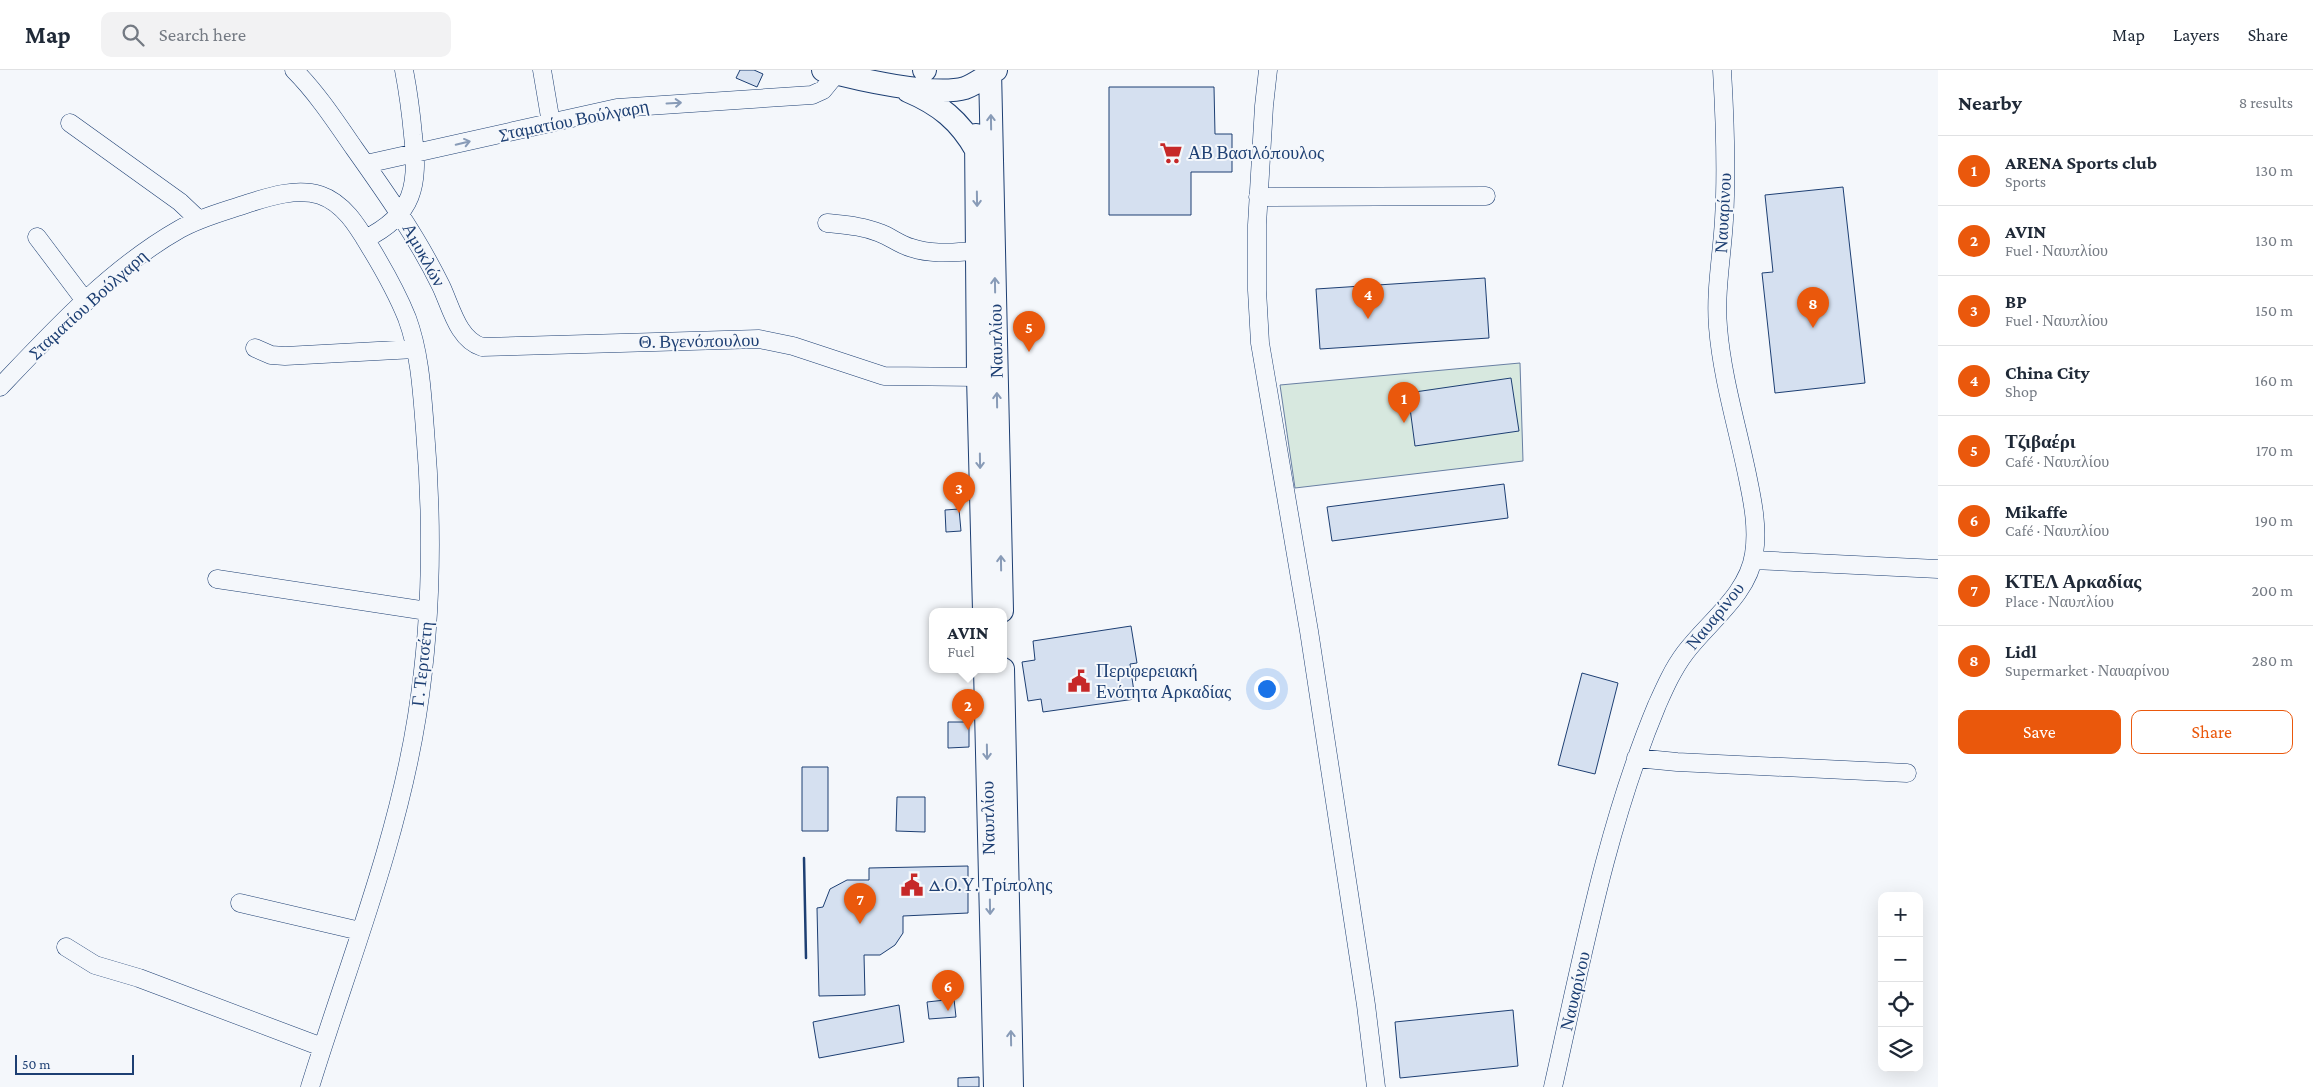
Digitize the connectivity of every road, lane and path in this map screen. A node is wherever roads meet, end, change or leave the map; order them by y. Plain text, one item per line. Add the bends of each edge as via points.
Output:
1 (294, 70) edge
2 (404, 70) edge
3 (542, 70) edge
4 (1268, 70) edge
5 (1722, 70) edge
6 (829, 72) edge
7 (986, 73) edge
8 (893, 85) junction
9 (70, 123) dead end
10 (552, 123) junction
11 (976, 150) junction
12 (415, 153) junction
13 (366, 164) junction
14 (1486, 196) dead end
15 (1258, 198) junction
16 (400, 213) junction
17 (199, 220) junction
18 (827, 223) dead end
19 (37, 237) dead end
20 (365, 239) junction
21 (977, 251) junction
22 (86, 302) junction
23 (475, 345) joint
24 (256, 348) dead end
25 (415, 349) junction
26 (978, 377) junction
27 (0, 387) edge
28 (1753, 560) junction
29 (1938, 569) edge
30 (217, 579) dead end
31 (984, 608) edge
32 (1002, 608) edge
33 (427, 610) junction
34 (985, 673) edge
35 (1003, 673) edge
36 (1636, 758) junction
37 (1907, 773) dead end
38 (240, 904) dead end
39 (360, 931) junction
40 (66, 947) dead end
41 (322, 1047) junction
42 (310, 1087) edge
43 (994, 1087) edge
44 (1012, 1087) edge
45 (1376, 1087) edge
46 (1553, 1087) edge

1 - 13 street
2 - 12 street, Αμυκλών
3 - 10 street
4 - 15 street
5 - 28 street, Ναυαρίνου via 1726,184 1717,294 1718,329 1752,499 1756,537
6 - 8 main road
10 -> 6 street, Σταματίου Βούλγαρη via 626,107 812,95 823,90
7 - 8 main road via 953,90
7 - 11 main road, Ναυπλίου
32 -> 7 main road, Ναυπλίου
8 - 11 main road via 947,114 961,126
9 - 17 street via 180,202
12 -> 10 street, Σταματίου Βούλγαρη
11 -> 21 main road, Ναυπλίου
12 - 13 street, Σταματίου Βούλγαρη
12 - 16 street, Αμυκλών via 413,190
13 - 16 street
14 - 15 street
15 - 45 street via 1257,290 1264,372 1310,631
16 - 20 street via 382,231
16 - 23 street, Αμυκλών via 429,261 463,333
17 - 20 street, Σταματίου Βούλγαρη via 263,199 308,193 340,206
17 - 22 street, Σταματίου Βούλγαρη via 155,244 120,270
18 - 21 street via 861,226 910,248 935,253
19 - 22 street
20 - 25 street, Γ. Τερτσέτη via 394,290
21 - 26 main road, Ναυπλίου
22 - 27 street, Σταματίου Βούλγαρη
23 - 26 street, Θ. Βγενόπουλου via 759,339 793,346 884,376
24 - 25 street via 271,355 285,356
25 - 33 street, Γ. Τερτσέτη via 423,395 431,499
26 -> 31 main road, Ναυπλίου
28 - 29 street
28 - 36 street, Ναυαρίνου via 1739,590 1675,668
30 - 33 street
33 - 39 street, Γ. Τερτσέτη via 410,759 398,812
34 -> 43 main road, Ναυπλίου
44 -> 35 main road, Ναυπλίου
36 - 37 street
36 - 46 street, Ναυαρίνου via 1608,850
38 - 39 street
39 - 41 street, Γ. Τερτσέτη
40 - 41 street via 95,965 139,978
41 - 42 street, Γ. Τερτσέτη

